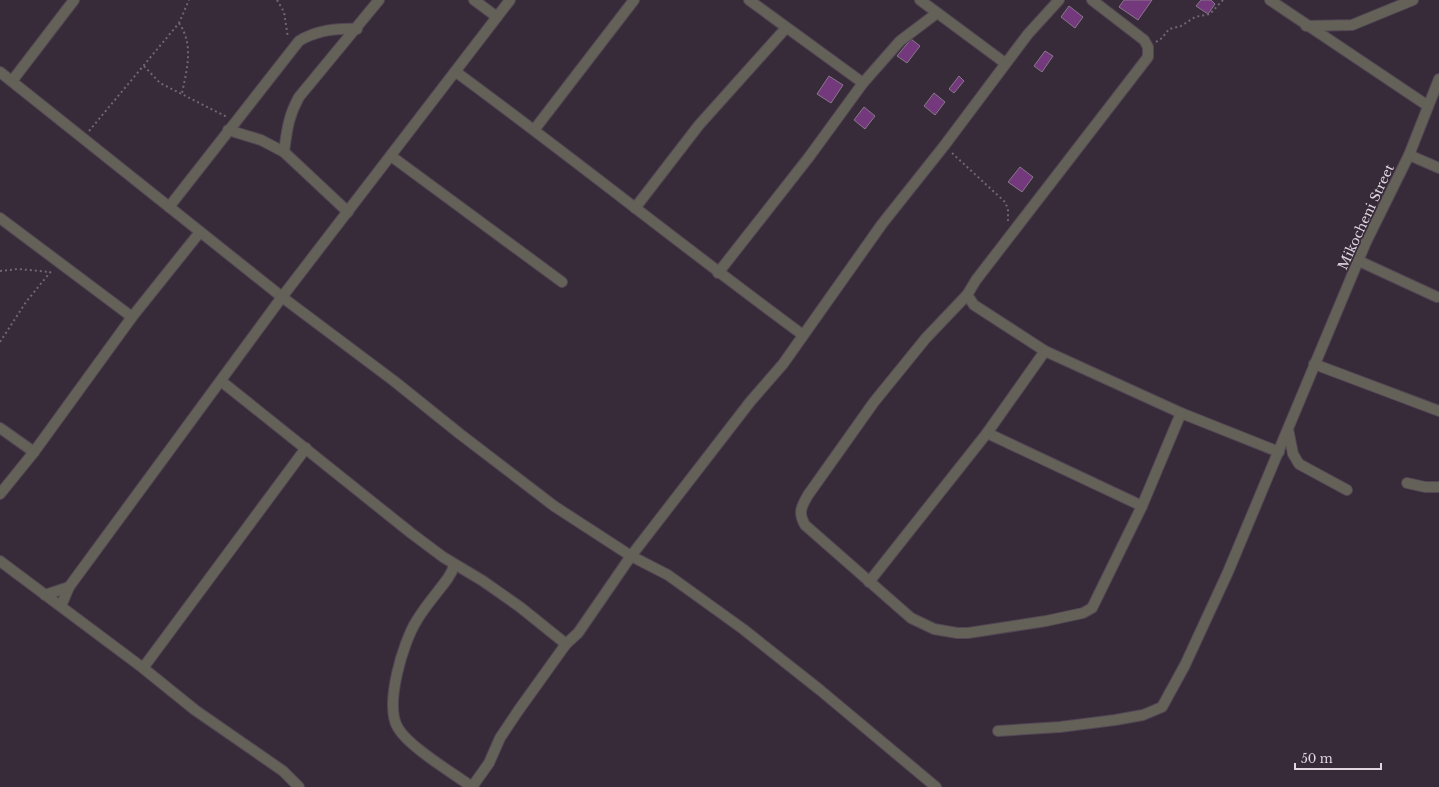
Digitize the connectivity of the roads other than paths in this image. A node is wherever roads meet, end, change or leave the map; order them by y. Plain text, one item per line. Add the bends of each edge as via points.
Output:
1 (74, 0) edge
2 (379, 0) edge
3 (474, 0) edge
4 (510, 0) edge
5 (634, 0) edge
6 (749, 0) edge
7 (920, 0) edge
8 (1059, 0) edge
9 (1092, 0) edge
10 (1270, 0) edge
11 (1413, 0) edge
12 (937, 14) junction
13 (497, 17) junction
14 (1306, 26) junction
15 (786, 28) junction
16 (357, 29) junction
17 (1005, 63) junction
18 (0, 72) edge
19 (456, 72) junction
20 (1439, 79) edge
21 (12, 82) junction
22 (863, 83) junction
23 (1428, 106) junction
24 (232, 126) junction
25 (534, 130) junction
26 (284, 152) junction
27 (1409, 155) junction
28 (391, 156) junction
29 (1439, 168) edge
30 (168, 207) junction
31 (635, 208) junction
32 (348, 212) junction
33 (0, 218) edge
34 (200, 232) junction
35 (1359, 261) junction
36 (718, 273) junction
37 (562, 282) dead end
38 (967, 295) junction
39 (282, 297) junction
40 (1437, 297) dead end
41 (132, 317) junction
42 (803, 335) junction
43 (1045, 351) junction
44 (1314, 364) junction
45 (221, 381) junction
46 (1439, 411) edge
47 (1181, 413) junction
48 (0, 428) edge
49 (1288, 430) junction
50 (987, 433) junction
51 (306, 448) junction
52 (34, 452) junction
53 (1279, 452) junction
54 (1407, 483) dead end
55 (1439, 487) edge
56 (1347, 490) dead end
57 (0, 494) edge
58 (1142, 506) junction
59 (631, 556) junction
60 (0, 561) edge
61 (454, 564) junction
62 (869, 582) junction
63 (69, 587) junction
64 (45, 594) junction
65 (61, 606) junction
66 (566, 644) junction
67 (143, 668) junction
68 (998, 731) dead end
69 (299, 787) edge
70 (472, 787) edge
71 (936, 787) edge

1 - 21 street
2 - 16 street
3 - 13 street
4 - 13 street
5 - 25 street
6 - 15 street
7 - 12 street
8 - 17 street
9 - 38 street via 1139,36 1148,47 1148,57
10 - 14 street
11 - 14 street via 1352,25
12 - 17 street
12 - 22 street via 900,41
13 - 19 street
14 - 23 street
15 - 22 street
15 - 31 street via 699,125
16 - 24 street via 342,28 316,32 299,41
16 - 26 street via 299,97 288,122
17 - 42 street via 882,224
18 - 21 street
19 - 25 street
19 - 28 street
20 - 23 street, Mikocheni Street
21 - 30 street
22 - 36 street
23 - 27 street, Mikocheni Street
24 - 26 street
24 - 30 street
25 - 31 street
26 - 32 street
27 - 29 street
27 - 35 street, Mikocheni Street
28 - 32 street
28 - 37 street
30 - 34 street
31 - 36 street
32 - 39 street
33 - 41 street
34 - 39 street
34 - 41 street
35 - 40 street
35 - 44 street, Mikocheni Street
36 - 42 street
38 - 43 street via 974,305
38 - 62 street via 926,338 874,402 800,510 805,525
39 - 45 street
39 - 59 street via 554,506
41 - 52 street
42 - 59 street via 783,364 750,402
43 - 47 street
43 - 50 street
44 - 46 street
44 - 49 street, Mikocheni Street
45 - 51 street
45 - 63 street
47 - 53 street
47 - 58 street
48 - 52 street
49 - 53 street, Mikocheni Street
49 - 56 street via 1293,454 1299,464
50 - 58 street
50 - 62 street
51 - 61 street via 411,533
51 - 67 street
52 - 57 street
53 - 68 street, Mikocheni Street via 1225,579 1185,665 1162,707 1143,715 1115,720
54 - 55 street
58 - 62 street via 1095,605 1083,613 968,633 945,632 911,618
59 - 66 street via 578,633
59 - 71 street via 668,575 743,629
60 - 64 street
61 - 66 street via 520,607
61 - 70 street via 448,578 412,629 395,683 392,702 398,730 414,745
63 - 64 street
63 - 65 street
64 - 65 street
65 - 67 street
66 - 70 street via 503,733 489,763
67 - 69 street via 195,710 282,771

